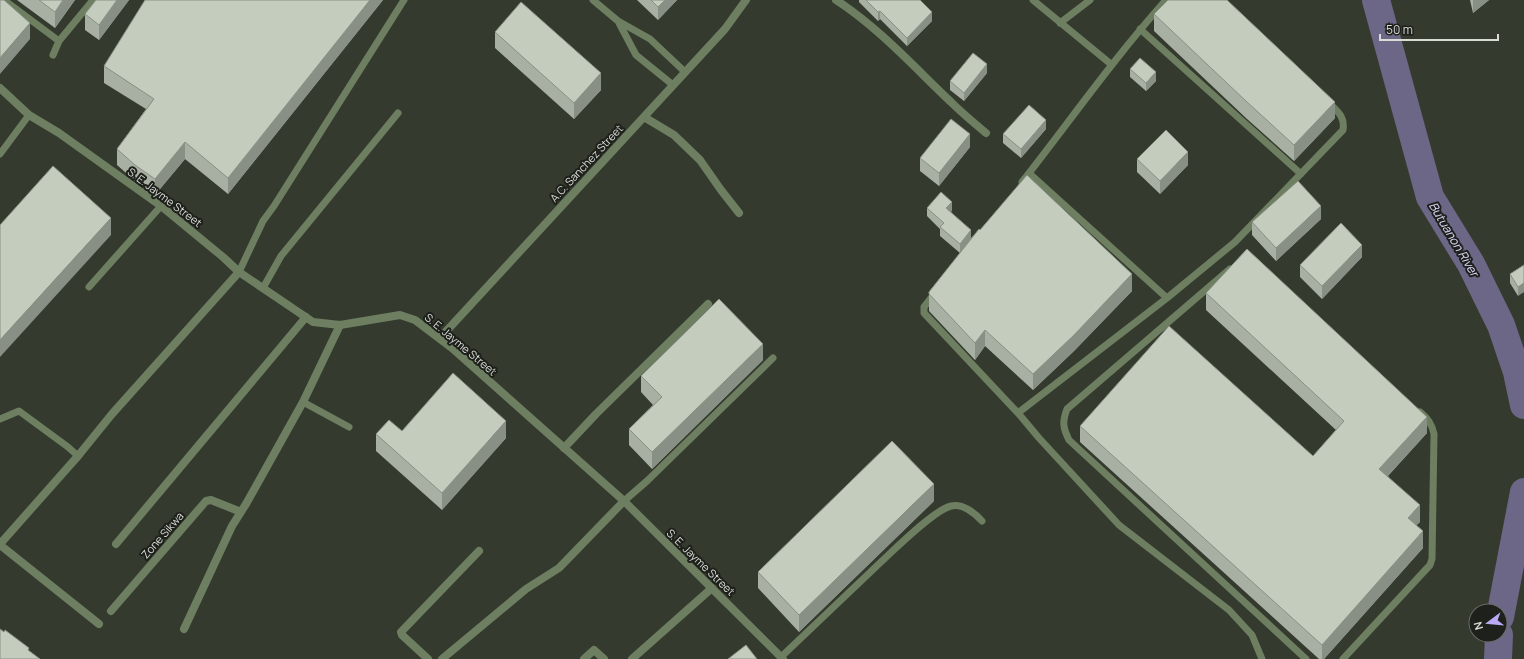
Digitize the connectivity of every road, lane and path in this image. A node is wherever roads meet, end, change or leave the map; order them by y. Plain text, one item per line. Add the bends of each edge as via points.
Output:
1 (4, 0) edge
2 (93, 0) edge
3 (404, 0) edge
4 (593, 0) edge
5 (745, 0) edge
6 (836, 0) edge
7 (1033, 0) edge
8 (1090, 0) edge
9 (1166, 0) edge
10 (618, 21) junction
11 (1060, 23) junction
12 (1140, 29) junction
13 (60, 42) junction
14 (53, 55) dead end
15 (1112, 65) junction
16 (685, 72) junction
17 (673, 85) junction
18 (0, 88) edge
19 (1323, 97) edge
20 (398, 112) dead end
21 (29, 115) junction
22 (644, 117) junction
23 (986, 133) dead end
24 (0, 154) edge
25 (1029, 173) junction
26 (1300, 174) junction
27 (1016, 190) edge
28 (161, 206) junction
29 (739, 213) dead end
30 (1236, 264) edge
31 (239, 272) junction
32 (89, 287) dead end
33 (264, 288) junction
34 (938, 288) edge
35 (1168, 298) junction
36 (708, 304) dead end
37 (306, 317) junction
38 (340, 325) junction
39 (440, 338) junction
40 (773, 358) dead end
41 (303, 402) junction
42 (1416, 408) edge
43 (1018, 413) junction
44 (0, 419) edge
45 (349, 427) dead end
46 (564, 448) junction
47 (78, 456) junction
48 (624, 501) junction
49 (241, 512) junction
50 (982, 521) dead end
51 (116, 544) dead end
52 (0, 545) edge
53 (479, 552) dead end
54 (712, 588) junction
55 (111, 612) dead end
56 (99, 624) dead end
57 (184, 629) dead end
58 (782, 658) edge
59 (428, 659) edge
60 (442, 659) edge
61 (584, 659) edge
62 (604, 659) edge
63 (632, 659) edge
64 (1262, 659) edge
65 (1306, 659) edge
66 (1343, 659) edge

1 - 13 lane
2 - 13 lane
3 - 31 lane via 263,221
4 - 10 lane
5 - 16 street, A.C. Sanchez Street via 725,29
6 - 23 street via 898,51
7 - 11 lane
8 - 11 lane
9 - 12 lane
10 - 16 lane via 650,39
10 - 17 lane via 636,55
11 - 15 lane
12 - 15 lane
12 - 26 lane
13 - 14 lane
15 - 25 lane
16 - 17 street, A.C. Sanchez Street
17 - 22 street, A.C. Sanchez Street
18 - 21 street, S. E. Jayme Street
19 - 26 lane via 1342,117 1343,130
20 - 33 lane via 281,256
21 - 24 lane
21 - 28 street, S. E. Jayme Street via 59,133
22 - 29 street via 674,135 700,160
22 - 39 street, A.C. Sanchez Street
25 - 27 lane
25 - 35 lane
26 - 35 lane via 1235,242
28 - 31 street, S. E. Jayme Street
28 - 32 lane
30 - 65 lane via 1067,409 1064,419 1065,431 1069,440
31 - 33 street, S. E. Jayme Street
31 - 47 street via 112,414
33 - 37 street, S. E. Jayme Street
34 - 43 lane via 924,307 924,313
35 - 43 lane
36 - 46 street
37 - 38 street, S. E. Jayme Street via 313,322
37 - 51 street
38 - 39 street, S. E. Jayme Street via 400,315 415,320
38 - 41 street
39 - 46 street, S. E. Jayme Street
40 - 48 lane
41 - 45 lane
41 - 49 street
42 - 66 lane via 1433,426 1434,434 1432,559 1430,565
43 - 64 lane via 1119,525 1229,610 1252,635
44 - 47 lane via 20,411
46 - 48 street, S. E. Jayme Street
47 - 52 street
48 - 54 street, S. E. Jayme Street
48 - 60 street via 560,568 526,589
49 - 55 street, Zone Sikwa via 211,500 206,501
49 - 57 street
50 - 58 lane via 974,512 962,507 952,505 941,510 910,535
52 - 56 street
53 - 59 street via 401,632
54 - 58 street, S. E. Jayme Street
54 - 63 street
61 - 62 street via 594,650

